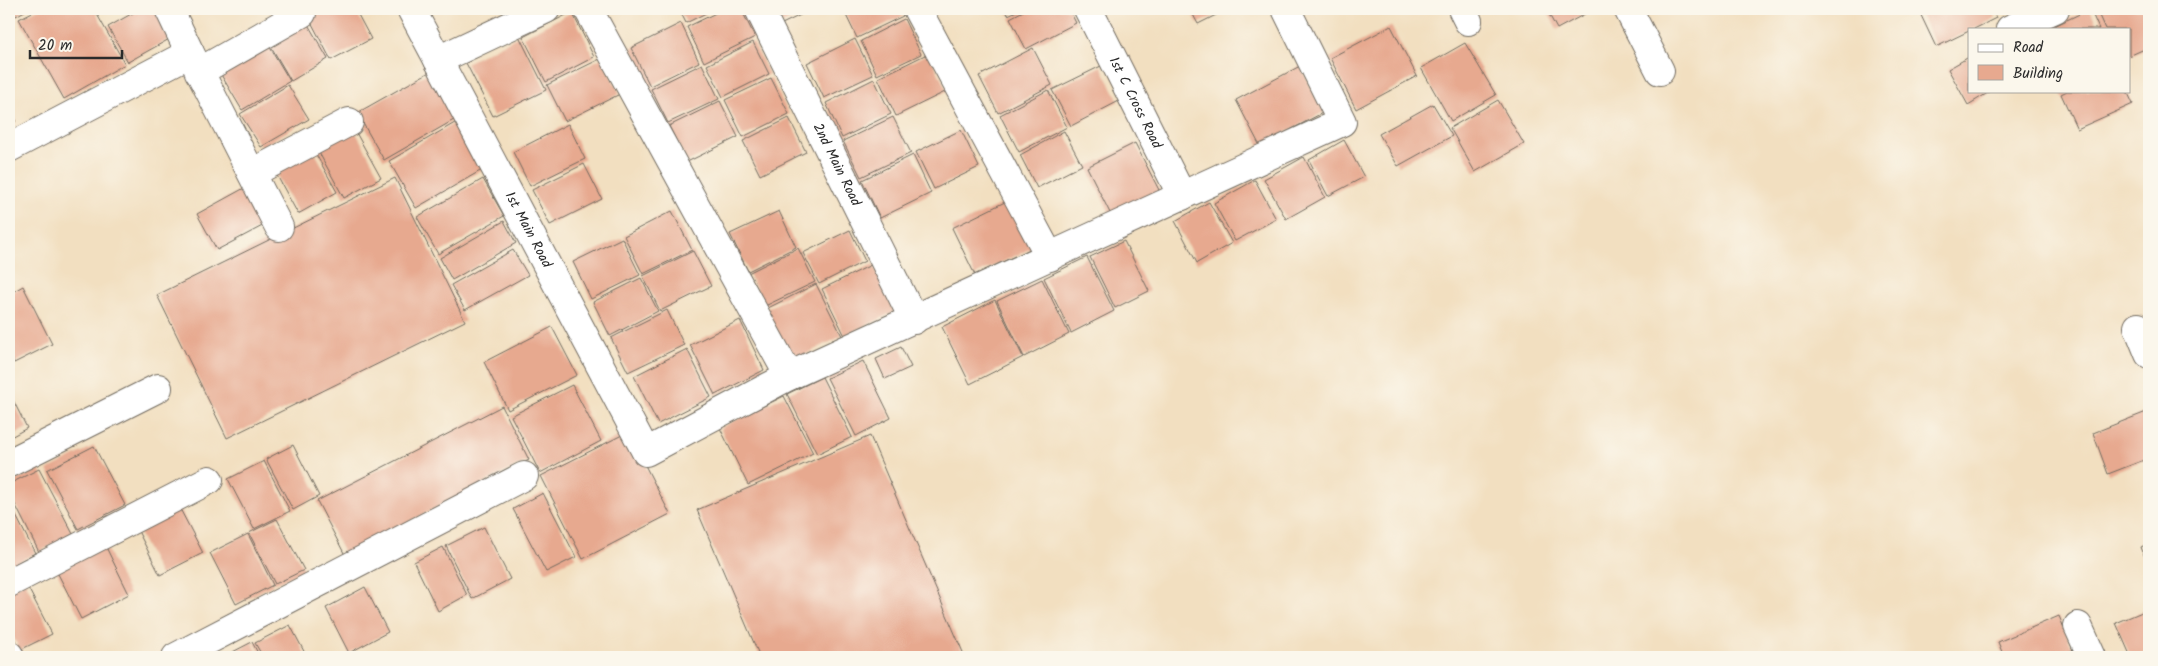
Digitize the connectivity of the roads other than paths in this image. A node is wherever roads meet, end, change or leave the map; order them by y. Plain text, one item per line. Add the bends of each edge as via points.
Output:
1 (168, 9) edge
2 (411, 9) edge
3 (546, 9) edge
4 (588, 9) edge
5 (759, 9) edge
6 (917, 9) edge
7 (1088, 9) edge
8 (1286, 9) edge
9 (1628, 9) edge
10 (2055, 9) edge
11 (302, 13) dead end
12 (2007, 22) edge
13 (438, 60) junction
14 (195, 63) junction
15 (1660, 71) dead end
16 (349, 122) dead end
17 (9, 148) edge
18 (252, 173) junction
19 (1182, 196) junction
20 (279, 227) dead end
21 (1050, 257) junction
22 (914, 320) junction
23 (2138, 328) dead end
24 (2149, 354) edge
25 (789, 376) junction
26 (158, 388) dead end
27 (9, 463) edge
28 (524, 476) dead end
29 (209, 480) dead end
30 (9, 583) edge
31 (2078, 626) dead end
32 (176, 657) edge
33 (2092, 657) edge

1 - 14 street
2 - 13 street, 1st Main Road
3 - 13 street
4 - 25 street
5 - 22 street, 2nd Main Road
6 - 21 street
7 - 19 street, 1st C Cross Road
8 - 19 street via 1342,122
9 - 15 street
10 - 12 street
11 - 14 street
13 - 25 street, 1st Main Road via 646,452
14 - 17 street
14 - 18 street
16 - 18 street
18 - 20 street
19 - 21 street
21 - 22 street
22 - 25 street
23 - 24 street
26 - 27 street
28 - 32 street
29 - 30 street
31 - 33 street

